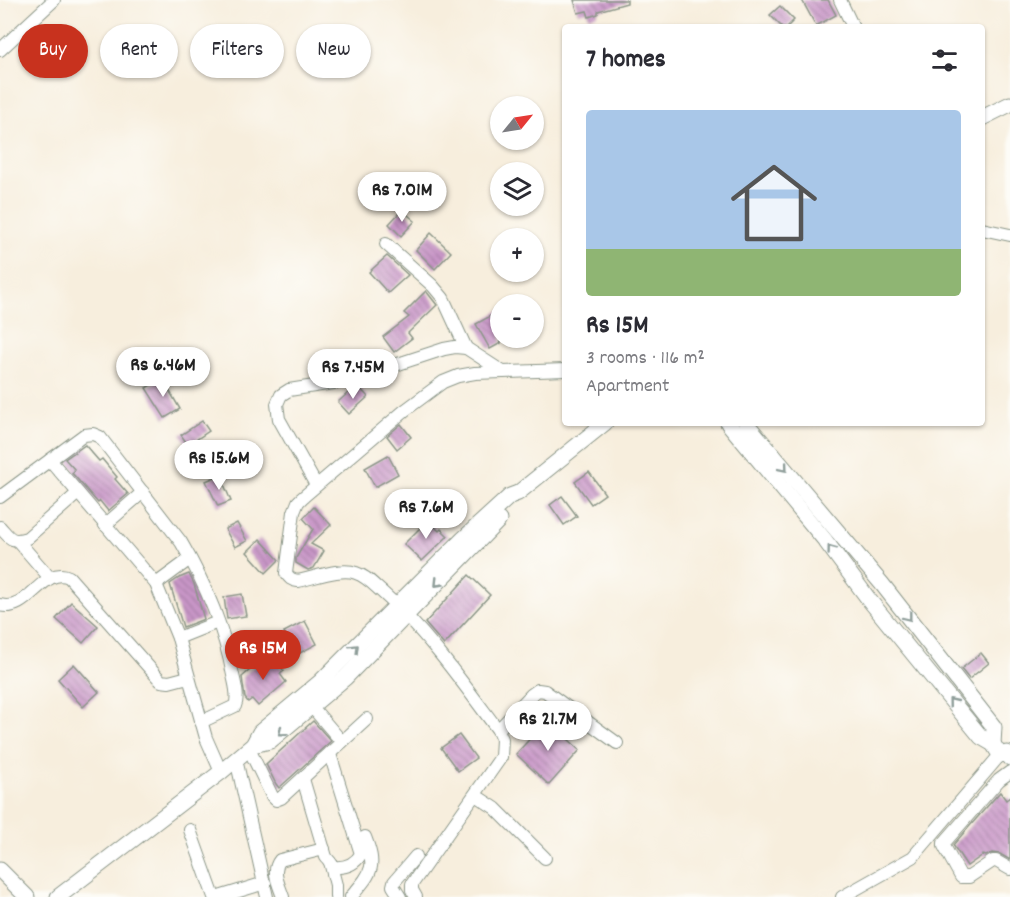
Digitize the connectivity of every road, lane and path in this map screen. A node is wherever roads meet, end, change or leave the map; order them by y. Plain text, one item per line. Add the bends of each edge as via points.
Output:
1 (54, 0) edge
2 (840, 0) edge
3 (852, 24) edge
4 (0, 50) edge
5 (1010, 104) edge
6 (985, 116) edge
7 (985, 230) edge
8 (1010, 235) edge
9 (386, 244) dead end
10 (466, 348) junction
11 (562, 370) edge
12 (503, 372) junction
13 (600, 426) edge
14 (730, 426) edge
15 (749, 426) edge
16 (50, 460) junction
17 (316, 485) junction
18 (143, 492) junction
19 (78, 493) junction
20 (0, 497) edge
21 (105, 525) junction
22 (0, 526) edge
23 (18, 541) junction
24 (190, 559) junction
25 (50, 578) junction
26 (156, 584) junction
27 (0, 604) edge
28 (401, 611) junction
29 (218, 622) junction
30 (178, 639) junction
31 (341, 673) junction
32 (188, 677) junction
33 (312, 707) junction
34 (367, 719) dead end
35 (201, 722) junction
36 (498, 730) junction
37 (342, 742) junction
38 (617, 743) dead end
39 (251, 747) junction
40 (330, 754) junction
41 (236, 759) junction
42 (1006, 760) edge
43 (221, 772) junction
44 (303, 779) junction
45 (475, 795) junction
46 (190, 830) dead end
47 (365, 837) dead end
48 (324, 849) junction
49 (416, 856) dead end
50 (545, 858) dead end
51 (330, 862) junction
52 (1010, 869) edge
53 (0, 870) edge
54 (265, 883) junction
55 (356, 895) edge
56 (27, 897) edge
57 (58, 897) edge
58 (216, 897) edge
59 (267, 897) edge
60 (283, 897) edge
61 (336, 897) edge
62 (400, 897) edge
63 (416, 897) edge
64 (842, 897) edge

1 - 4 street
2 - 3 street
5 - 6 street
7 - 8 street
9 - 10 street via 443,298
10 - 12 street
10 - 17 street via 444,349 346,381 290,390 282,395 277,404 279,419
11 - 12 street
12 - 17 street via 475,373 443,382
13 - 28 street via 510,496
42 -> 14 street via 966,718
15 -> 42 street via 882,584 994,727
16 - 18 street via 84,435 93,434 100,437
16 - 19 street
16 - 20 street
17 - 28 street via 298,502 294,512 286,573 289,578 298,581 355,572
18 - 21 street
18 - 24 street
19 - 21 street
19 - 23 street via 27,538
21 - 26 street
22 - 23 street
23 - 25 street
24 - 26 street
24 - 29 street
25 - 27 street via 14,605
25 - 32 street via 63,574 69,577 161,681
26 - 30 street
28 - 31 street
28 - 36 street via 443,657
29 - 30 street
29 - 35 street via 238,699 235,706
30 - 32 street
31 - 33 street
31 - 39 street via 320,682 260,732
32 - 35 street
33 - 37 street
33 -> 39 street via 270,741
34 - 37 street
35 - 43 street
36 - 38 street via 538,690 545,691
36 - 45 street via 501,757
37 - 40 street
39 - 41 street
39 - 44 street via 276,800
40 - 44 street
40 - 51 street via 361,854 346,866 334,867
41 - 43 street
41 - 54 street
42 - 52 street via 999,780 944,846 962,877 969,877 993,861
42 - 64 street via 913,857
43 - 57 street
44 - 48 street
45 - 50 street via 495,808
45 - 63 street via 412,884
46 - 58 street
47 - 55 street via 372,868
48 - 51 street
48 - 60 street via 280,860 275,869
49 - 62 street via 394,882
51 - 61 street
53 - 56 street
54 - 58 street
54 - 59 street

